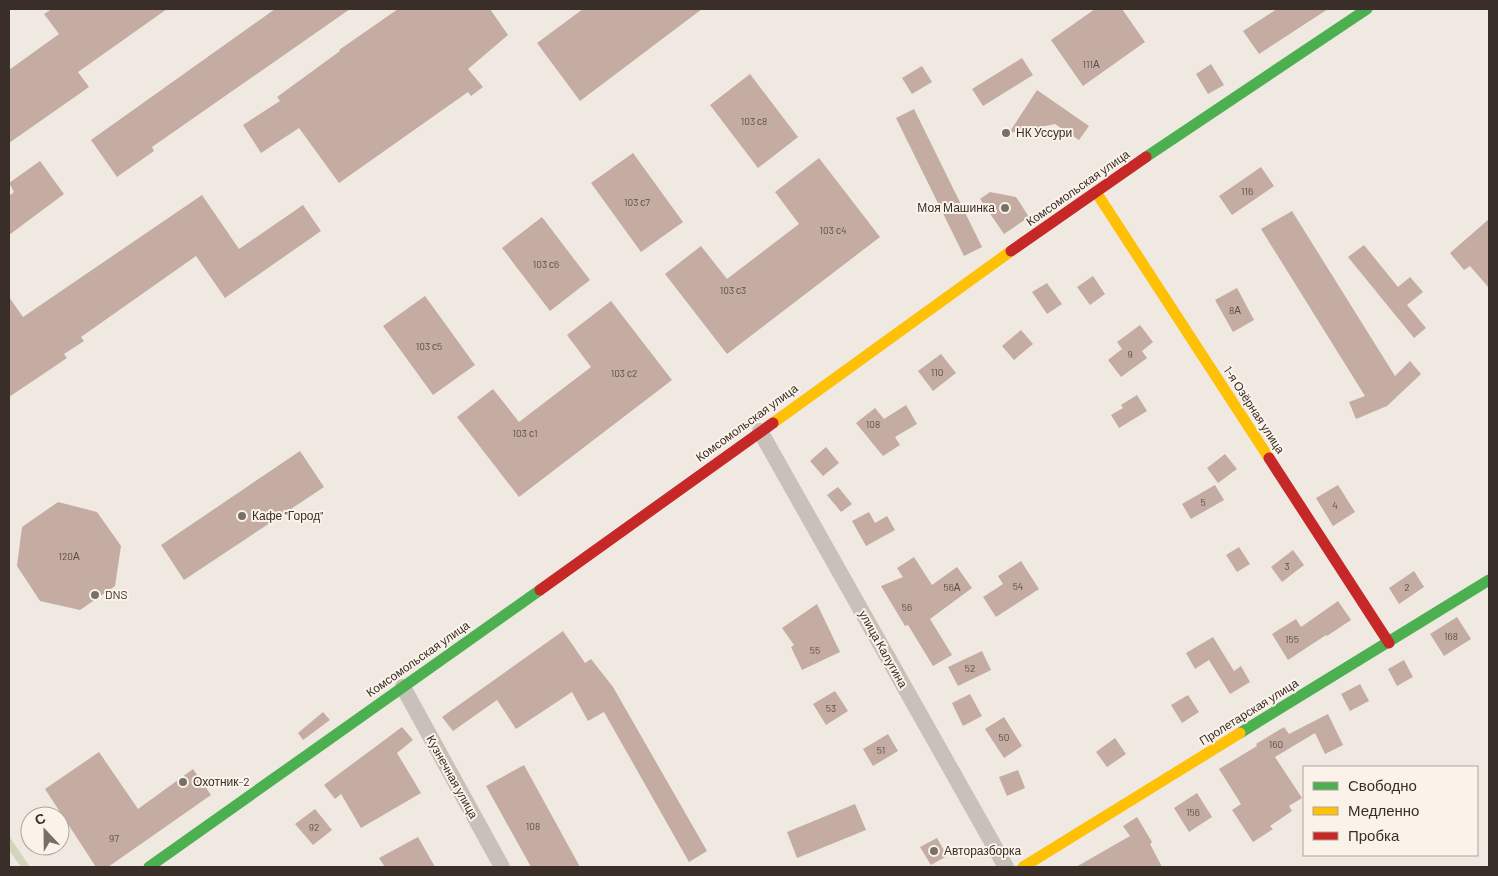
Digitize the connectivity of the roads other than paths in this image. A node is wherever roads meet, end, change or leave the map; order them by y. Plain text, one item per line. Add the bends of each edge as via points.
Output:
1 (1367, 9) edge
2 (1096, 192) junction
3 (760, 430) junction
4 (1489, 580) edge
5 (1388, 643) junction
6 (403, 687) junction
7 (150, 867) edge
8 (502, 867) edge
9 (1006, 867) edge
10 (1023, 867) edge

1 - 2 main road, Комсомольская улица
2 - 3 main road, Комсомольская улица
2 - 5 main road, 1-я Озёрная улица
3 - 6 main road, Комсомольская улица
3 - 9 street, улица Калугина
4 - 5 main road, Пролетарская улица
5 - 10 main road, Пролетарская улица
6 - 7 main road, Комсомольская улица
6 - 8 street, Кузнечная улица

